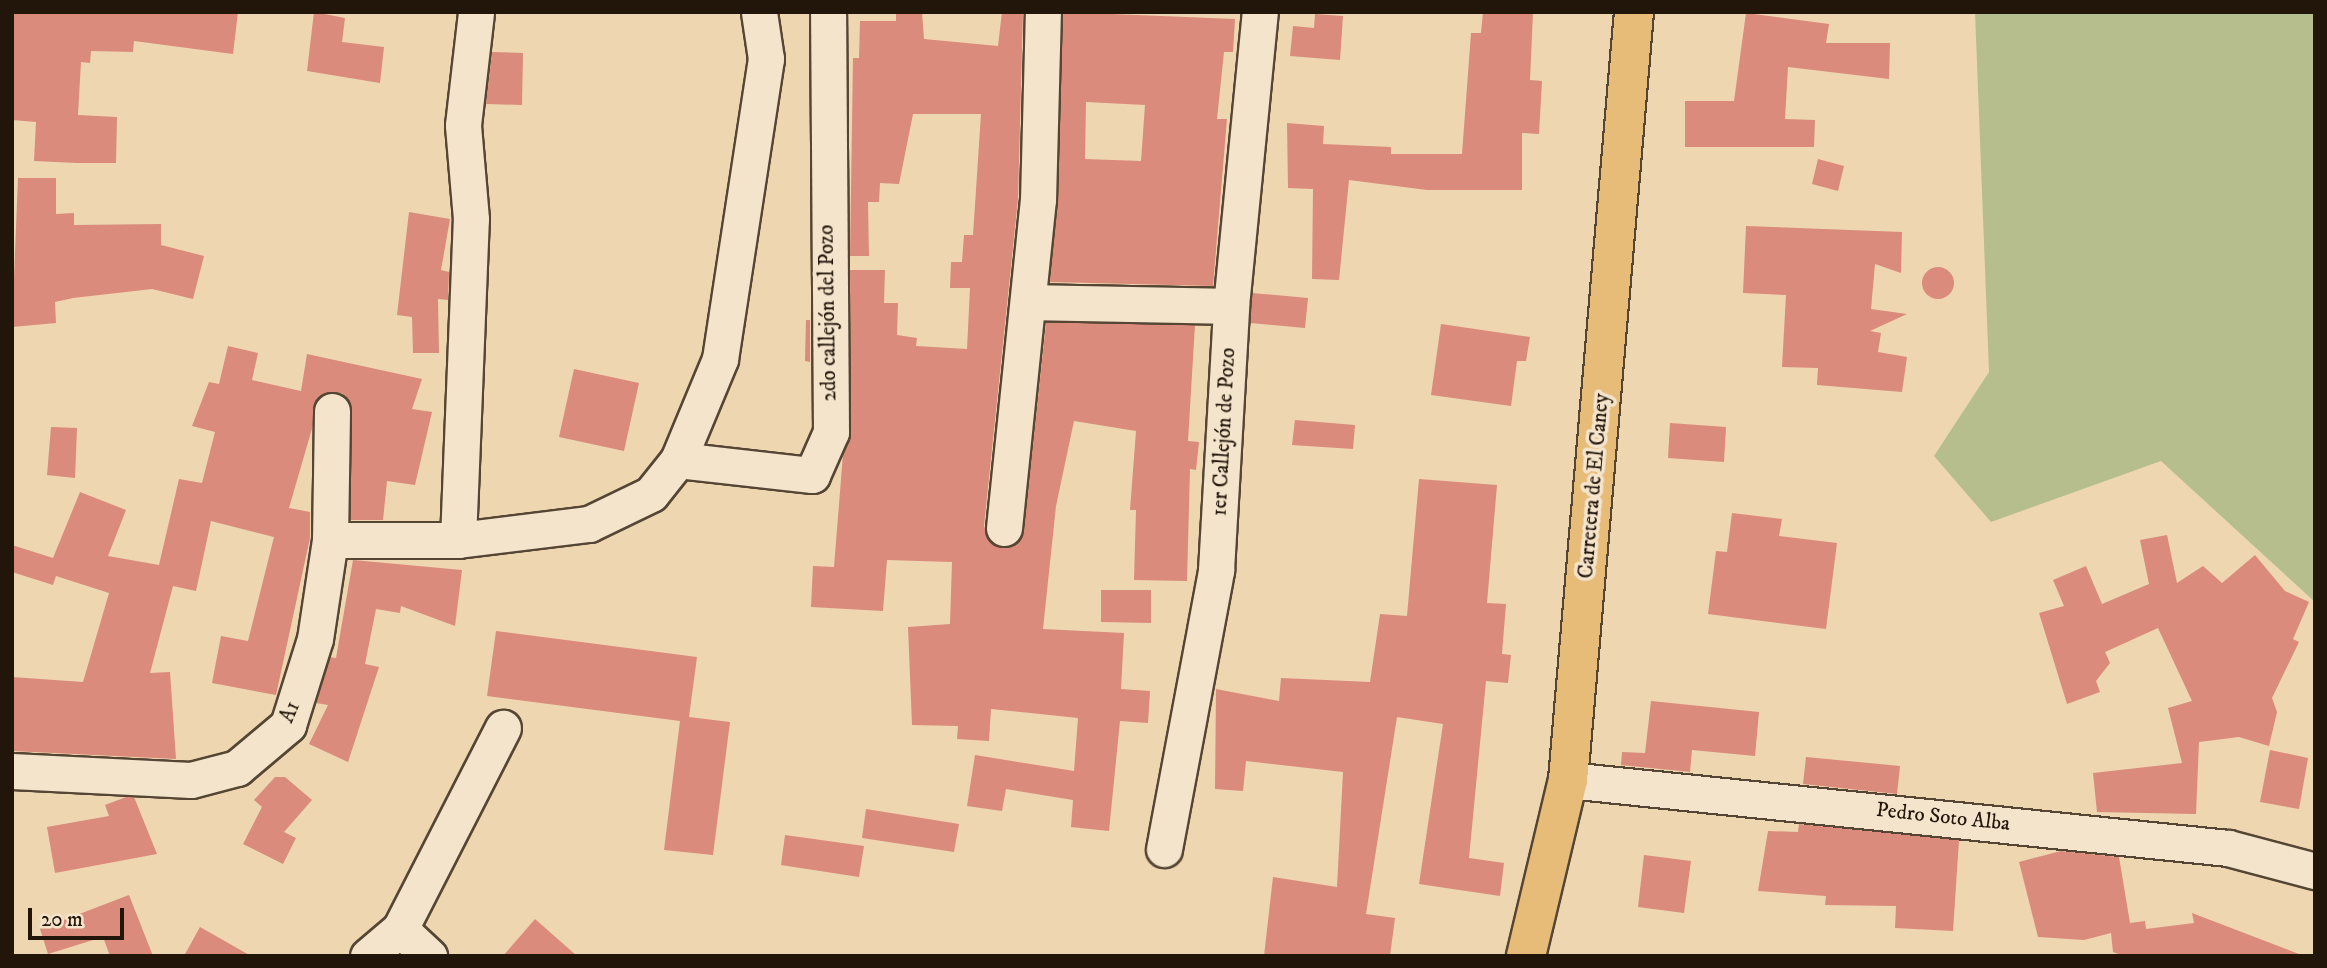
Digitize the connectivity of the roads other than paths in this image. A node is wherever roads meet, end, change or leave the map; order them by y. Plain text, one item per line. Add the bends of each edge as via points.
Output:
1 (475, 12) edge
2 (760, 12) edge
3 (828, 12) edge
4 (1043, 12) edge
5 (1260, 12) edge
6 (1634, 12) edge
7 (1030, 302) junction
8 (1231, 306) junction
9 (332, 411) dead end
10 (678, 460) junction
11 (1004, 528) dead end
12 (330, 540) junction
13 (458, 540) junction
14 (503, 728) dead end
15 (12, 771) edge
16 (1568, 780) junction
17 (1164, 849) dead end
18 (2315, 871) edge
19 (400, 929) junction
20 (369, 956) edge
21 (429, 956) edge
22 (1526, 956) edge

1 - 13 street via 463,125 471,219
2 - 10 street via 766,60 720,359
3 - 10 street, 2do callejón del Pozo via 831,432 813,475
4 - 7 street
5 - 8 street, 1er Callejón de Pozo
6 - 16 main road, Carretera de El Caney
7 - 8 street
7 - 11 street
8 - 17 street, 1er Callejón de Pozo via 1216,570
9 - 12 street, A1
10 - 13 street via 651,494 589,524
12 - 13 street
12 - 15 street, A1 via 315,639 288,725 237,768 191,780
14 - 19 street
16 - 18 street, Pedro Soto Alba via 2228,848
16 - 22 main road, Carretera de El Caney
19 - 20 street
19 - 21 street

